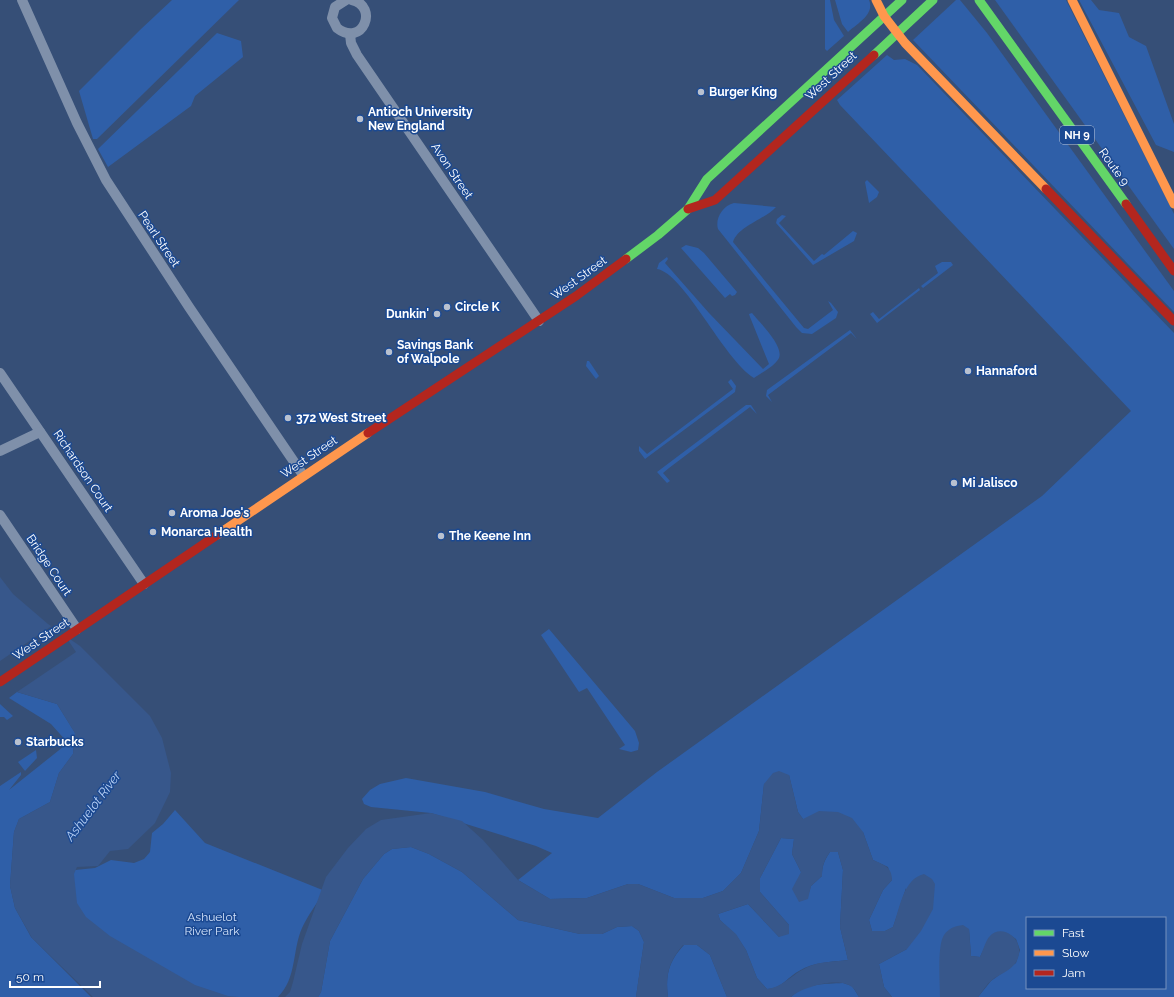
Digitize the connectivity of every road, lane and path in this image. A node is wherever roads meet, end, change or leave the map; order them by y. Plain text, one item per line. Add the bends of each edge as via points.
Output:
1 (22, 0) edge
2 (346, 0) edge
3 (352, 0) edge
4 (876, 0) edge
5 (902, 0) edge
6 (933, 0) edge
7 (979, 0) edge
8 (1072, 0) edge
9 (884, 16) junction
10 (896, 33) junction
11 (350, 34) junction
12 (1174, 204) edge
13 (688, 209) junction
14 (1174, 271) edge
15 (539, 321) junction
16 (1174, 321) edge
17 (0, 373) edge
18 (40, 432) junction
19 (0, 451) edge
20 (303, 475) junction
21 (0, 514) edge
22 (144, 584) junction
23 (78, 630) junction
24 (4, 679) edge

1 - 20 street, Pearl Street via 77,123 106,180 188,307
2 - 11 street via 335,7 332,18 336,28
3 - 11 street via 364,7 366,18 362,28
4 - 9 main road
5 - 9 main road, West Street
6 - 10 main road, West Street
7 - 14 main road, Route 9 / NH 9
8 - 12 main road
9 - 10 main road
9 - 13 main road, West Street via 707,179
10 - 13 main road, West Street via 715,200
10 - 16 main road
11 - 15 street, Avon Street via 357,55
13 - 15 main road, West Street via 633,254
15 - 20 main road, West Street
17 - 18 street, Richardson Court
18 - 19 street
18 - 22 street, Richardson Court
20 - 22 main road, West Street
21 - 23 street, Bridge Court
22 - 23 main road, West Street
23 - 24 main road, West Street

